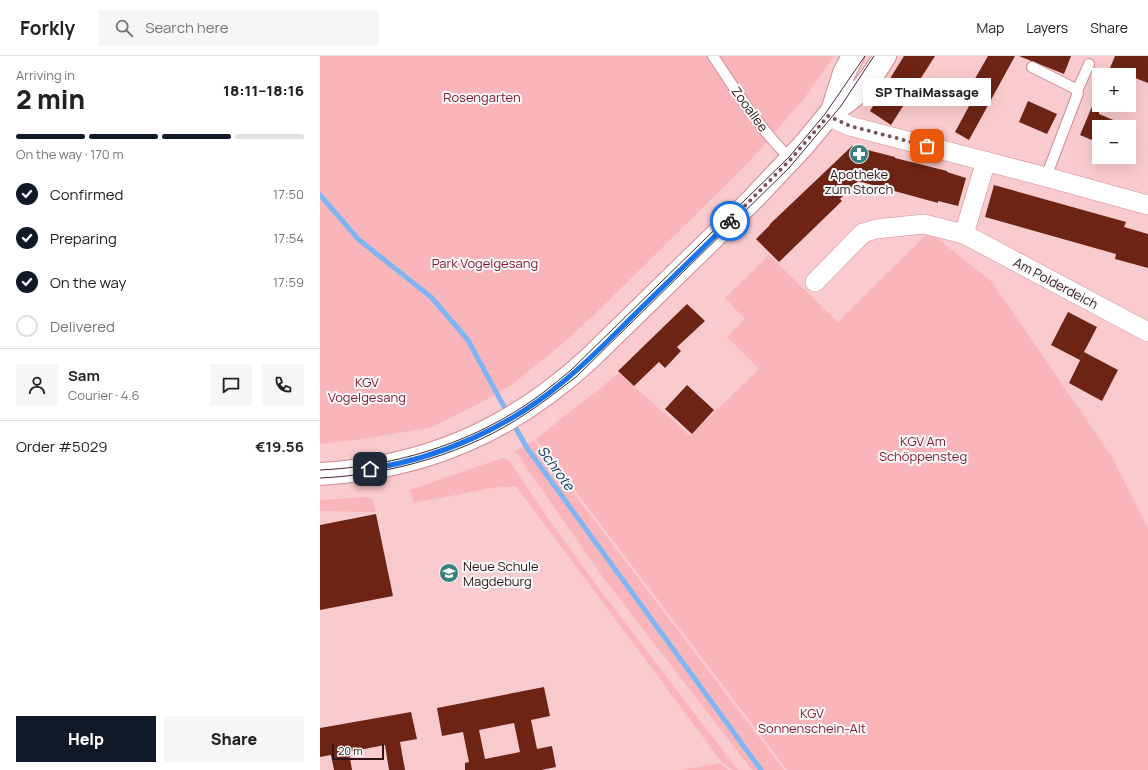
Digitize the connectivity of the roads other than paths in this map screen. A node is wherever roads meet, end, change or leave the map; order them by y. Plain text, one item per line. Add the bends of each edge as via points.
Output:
1 (713, 56) edge
2 (854, 56) edge
3 (885, 56) edge
4 (1089, 64) dead end
5 (1032, 67) dead end
6 (1077, 91) junction
7 (830, 113) junction
8 (791, 159) junction
9 (986, 161) junction
10 (1046, 177) junction
11 (1148, 205) edge
12 (964, 234) junction
13 (816, 282) dead end
14 (1148, 332) edge
15 (320, 474) edge

1 - 8 lane, Zooallee via 750,111
2 - 7 main road via 844,73
3 - 7 main road via 865,87
4 - 6 lane
5 - 6 lane
6 - 10 lane via 1077,97
7 - 8 main road
7 - 9 street via 850,126
8 - 15 main road via 590,358 564,382 525,410 496,427 444,450 362,470
9 - 10 street
9 - 12 street
10 - 11 street
12 - 13 street, Am Polderdeich via 924,224 872,229 863,233
12 - 14 street, Am Polderdeich

